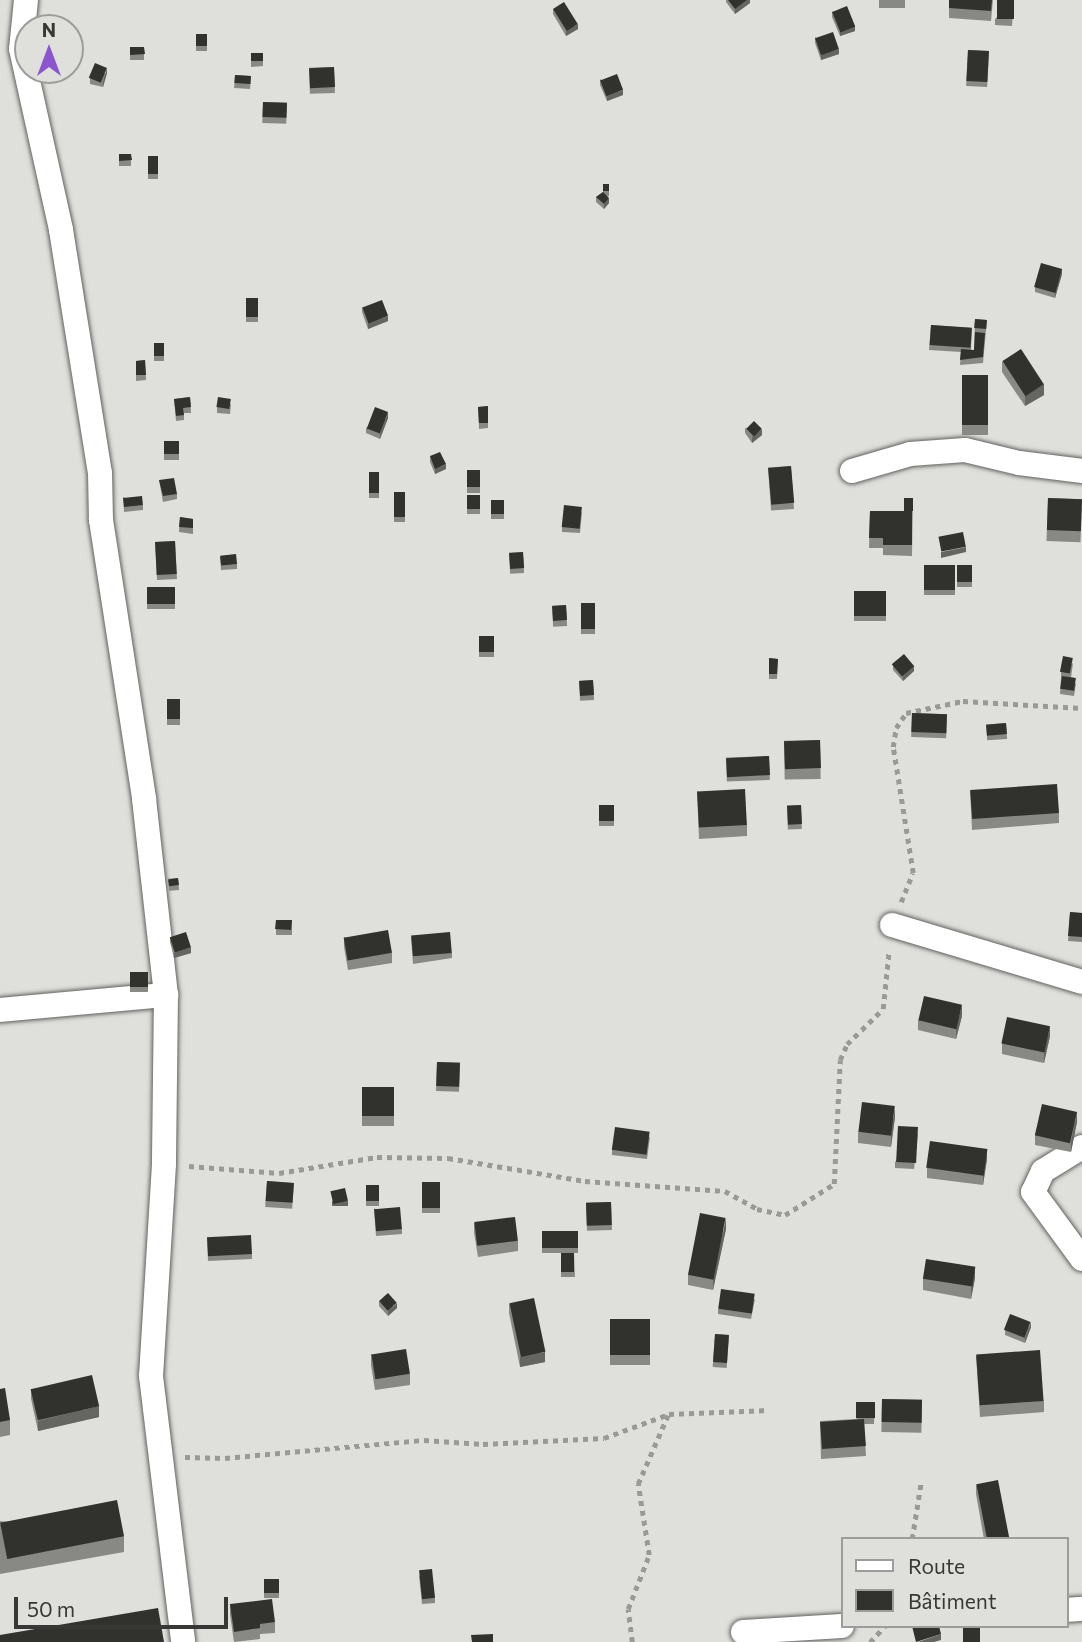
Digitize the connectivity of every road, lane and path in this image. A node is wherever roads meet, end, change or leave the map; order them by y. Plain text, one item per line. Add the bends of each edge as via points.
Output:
1 (26, 0) edge
2 (852, 471) dead end
3 (1082, 471) edge
4 (892, 925) dead end
5 (1082, 982) edge
6 (166, 995) junction
7 (0, 1010) edge
8 (1082, 1147) edge
9 (164, 1164) junction
10 (804, 1207) dead end
11 (1082, 1259) edge
12 (767, 1410) dead end
13 (669, 1415) junction
14 (160, 1456) junction
15 (921, 1482) dead end
16 (912, 1537) edge
17 (841, 1626) edge
18 (883, 1628) edge
19 (743, 1632) dead end
20 (183, 1642) edge
21 (632, 1642) edge
22 (870, 1642) edge

1 - 6 street via 21,49 61,230 100,473 101,520 144,799
2 - 3 street via 910,454 965,450
4 - 5 street
6 - 7 street
6 - 9 street
8 - 11 street via 1043,1171 1033,1192
9 - 10 path via 279,1173 377,1157 448,1158 585,1181 725,1191 757,1209 785,1215
9 - 14 street via 151,1376
12 - 13 path
13 - 14 path via 604,1438 345,1445 225,1458
13 - 21 path via 638,1484 649,1555 628,1609
14 - 20 street
15 - 16 path
17 - 19 street
18 - 22 path

